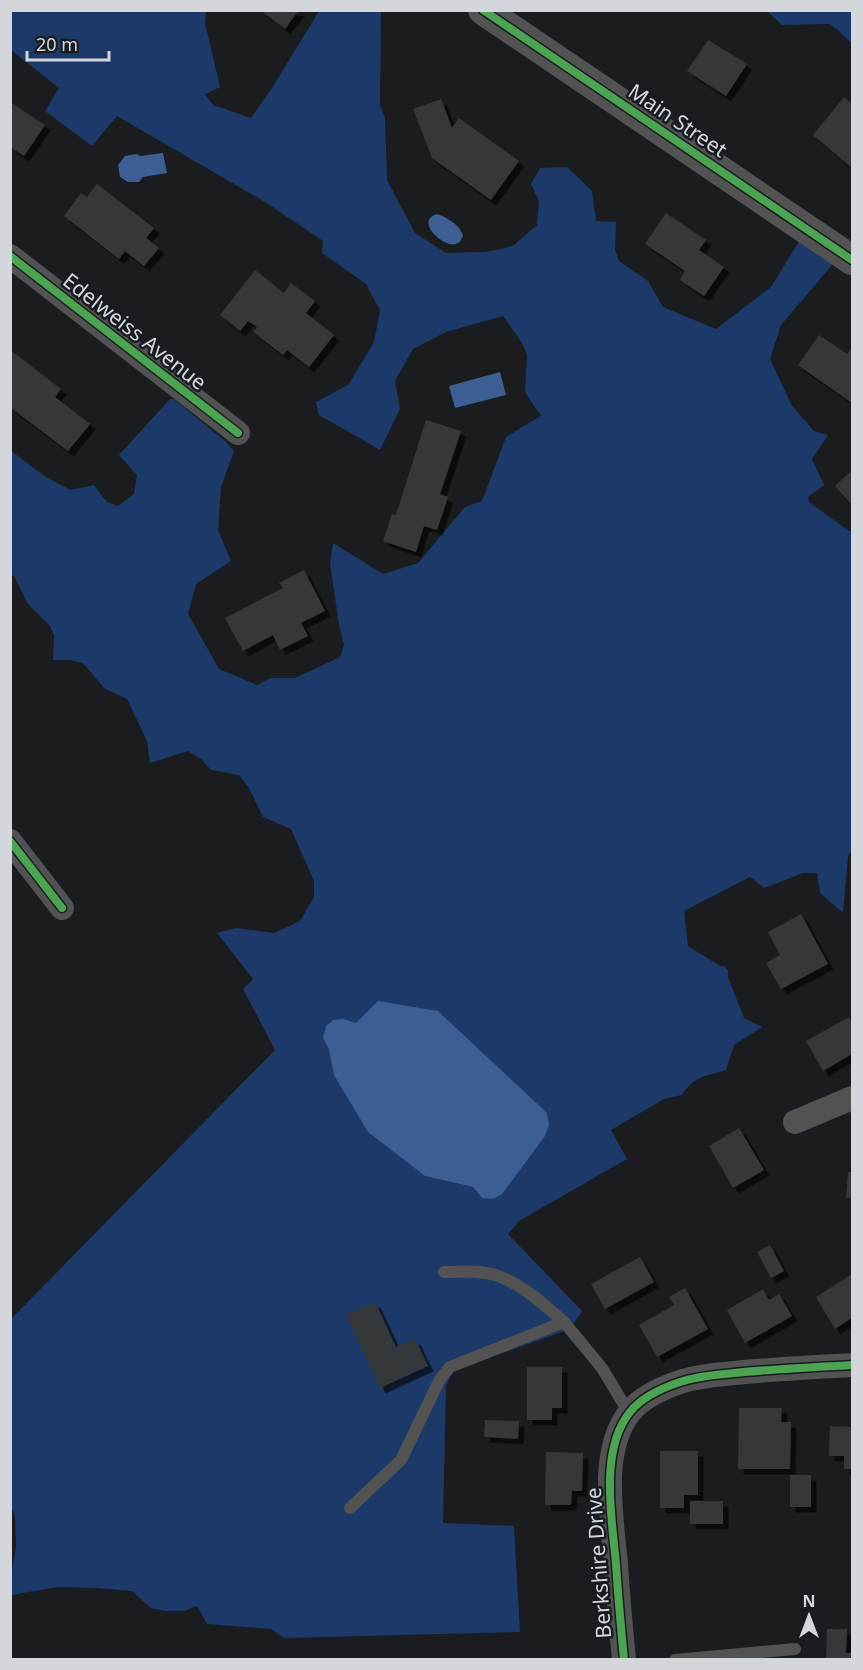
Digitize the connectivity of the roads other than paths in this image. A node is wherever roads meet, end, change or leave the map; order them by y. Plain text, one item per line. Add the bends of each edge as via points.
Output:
1 (483, 10) edge
2 (10, 256) edge
3 (852, 260) edge
4 (238, 433) dead end
5 (10, 842) edge
6 (62, 908) dead end
7 (852, 1098) edge
8 (795, 1122) dead end
9 (444, 1272) dead end
10 (564, 1322) junction
11 (852, 1365) edge
12 (629, 1413) junction
13 (350, 1508) dead end
14 (795, 1649) dead end
15 (624, 1659) edge
16 (675, 1659) edge

1 - 3 street, Main Street
2 - 4 street, Edelweiss Avenue
5 - 6 street
7 - 8 street
9 - 10 lane via 494,1274 523,1287
10 - 12 lane via 602,1368
10 - 13 lane via 450,1367 440,1379 401,1460
11 - 12 street, Berkshire Drive via 710,1375 680,1382 640,1402
12 - 15 street, Berkshire Drive via 614,1445 610,1470
14 - 16 lane

